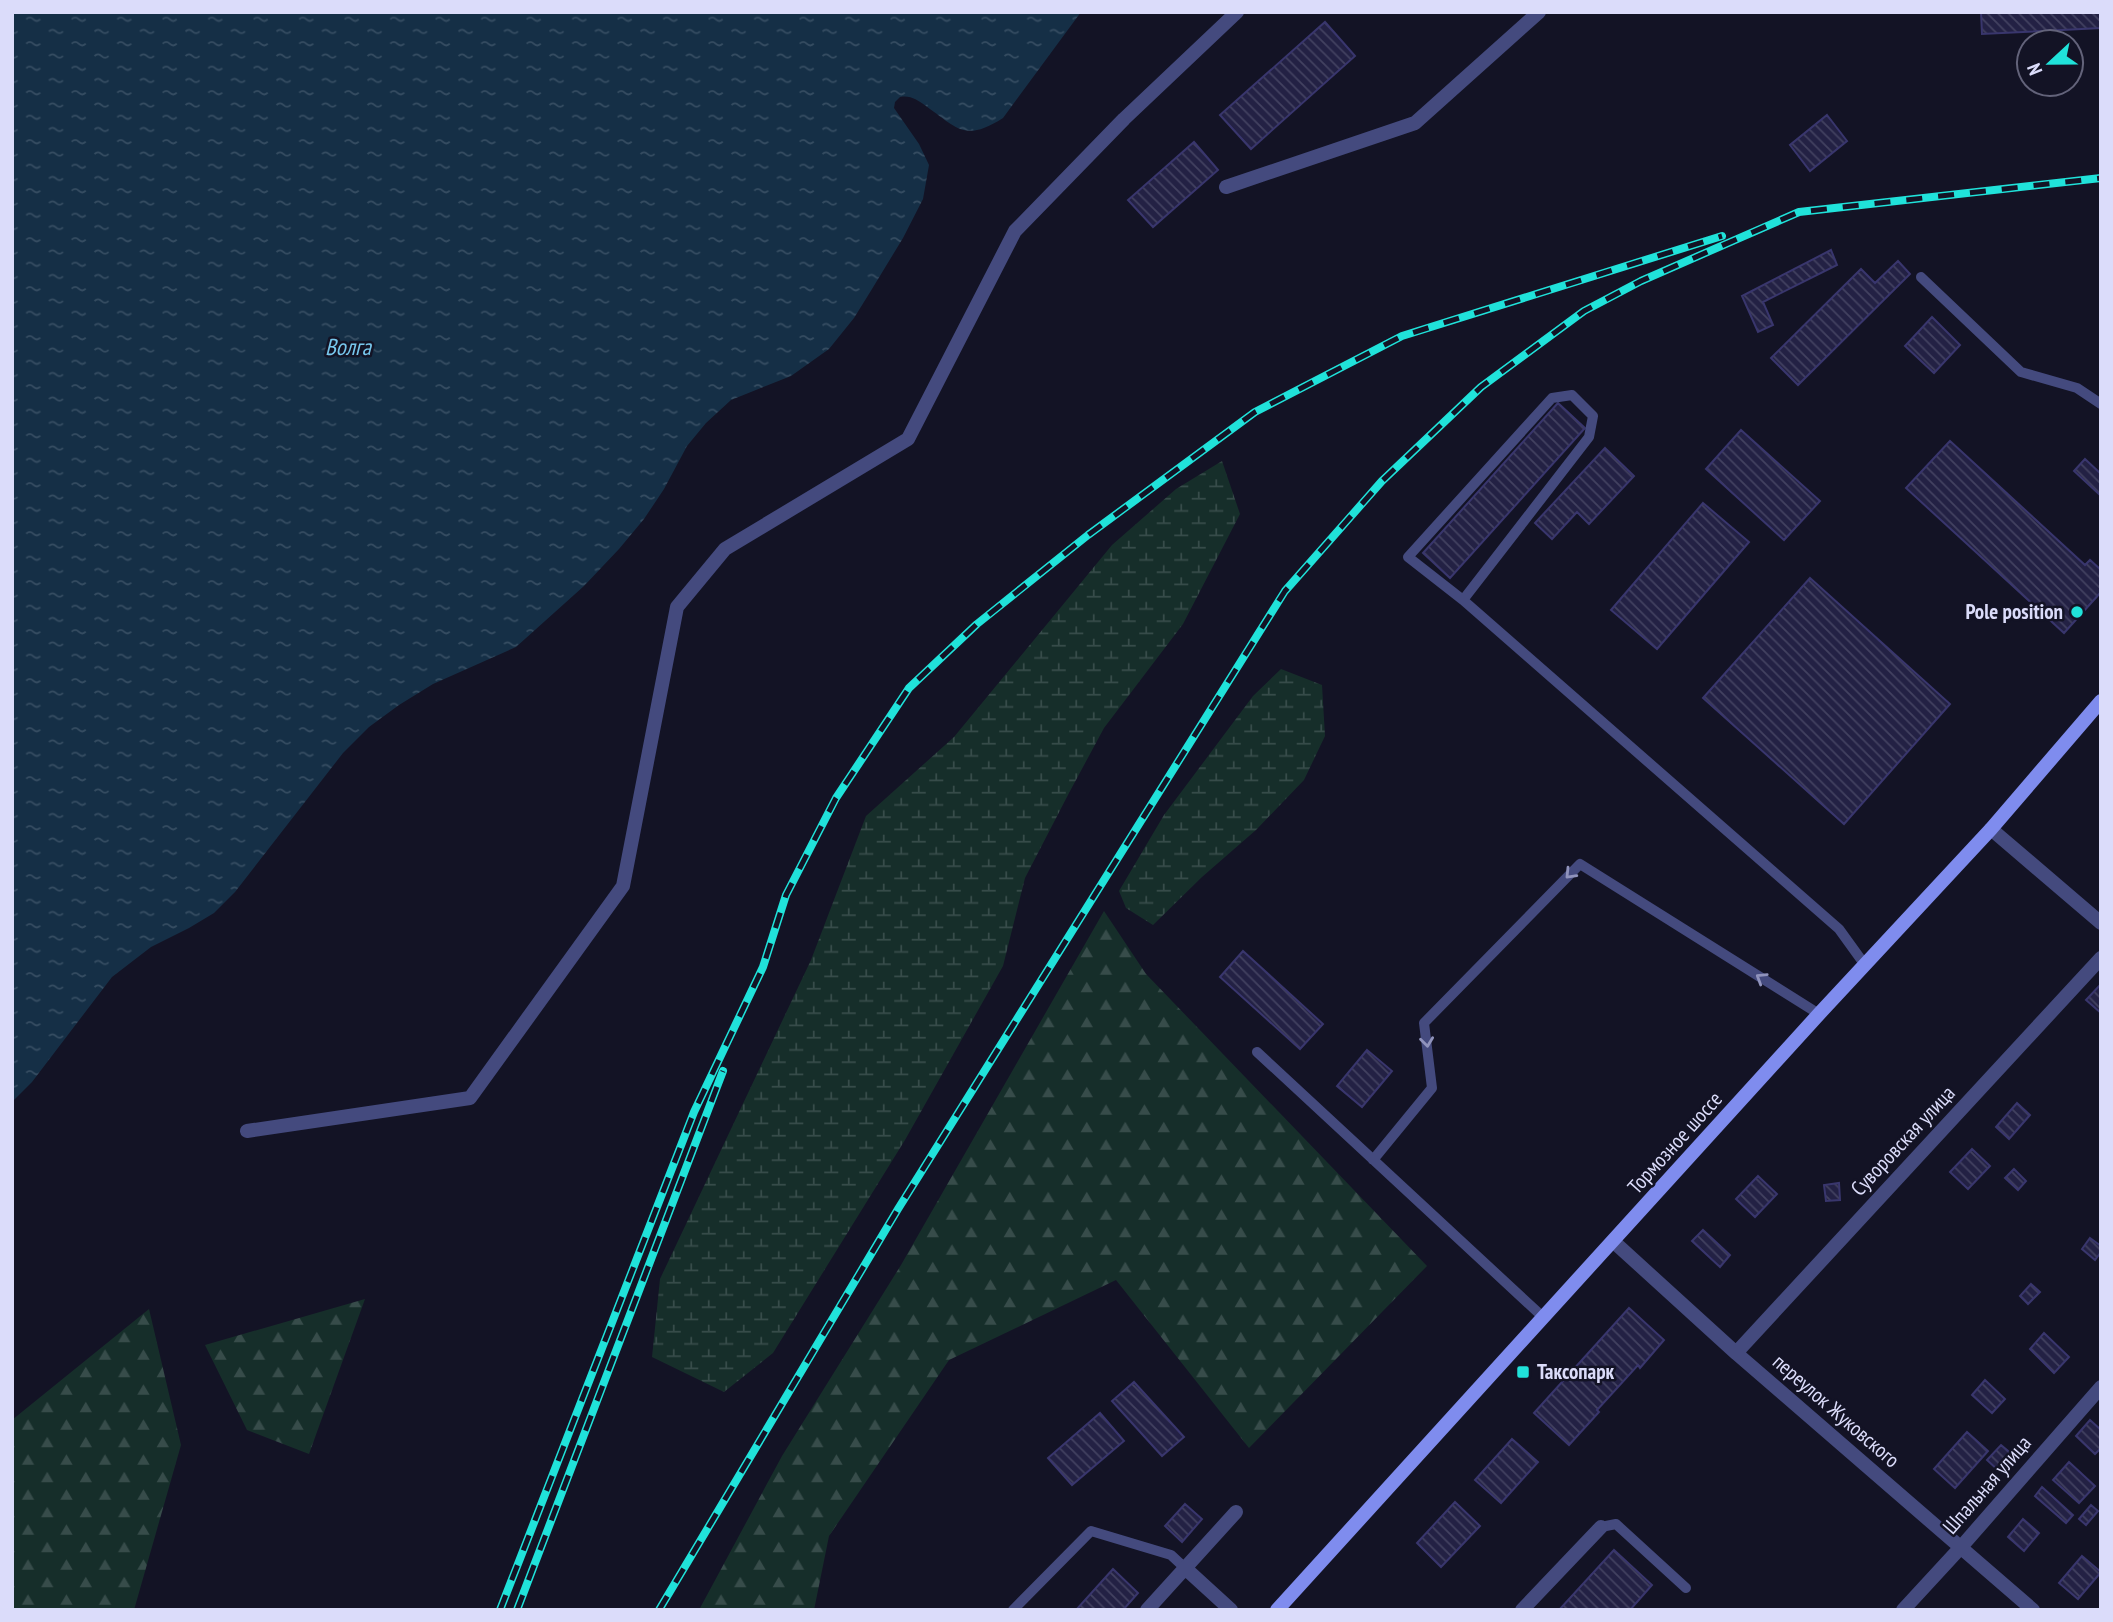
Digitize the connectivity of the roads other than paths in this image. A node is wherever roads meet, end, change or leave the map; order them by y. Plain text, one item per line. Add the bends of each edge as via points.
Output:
1 (1237, 12) edge
2 (1539, 12) edge
3 (1226, 187) dead end
4 (1921, 277) dead end
5 (2101, 404) edge
6 (1463, 600) junction
7 (2101, 701) edge
8 (1991, 830) junction
9 (2101, 923) edge
10 (2101, 958) edge
11 (1865, 965) junction
12 (1819, 1014) junction
13 (1257, 1052) dead end
14 (247, 1131) dead end
15 (1373, 1160) junction
16 (1614, 1242) junction
17 (1544, 1318) junction
18 (1736, 1353) junction
19 (2101, 1387) edge
20 (1236, 1512) dead end
21 (1601, 1527) joint
22 (1962, 1546) junction
23 (1185, 1568) junction
24 (1686, 1588) dead end
25 (1013, 1610) edge
26 (1147, 1610) edge
27 (1231, 1610) edge
28 (1277, 1610) edge
29 (1522, 1610) edge
30 (1903, 1610) edge
31 (2033, 1610) edge

1 - 14 street via 1015,231 908,439 725,549 677,607 623,886 470,1098
2 - 3 street via 1415,123
4 - 5 lane via 2021,372 2077,388
6 - 6 lane via 1589,437 1594,416 1572,395 1552,398 1408,556
6 - 11 lane via 1839,929
7 - 8 street, Тормозное шоссе
8 - 9 street
8 - 11 street, Тормозное шоссе
10 - 18 street, Суворовская улица
11 - 12 street, Тормозное шоссе
12 -> 15 lane via 1580,864 1424,1023 1432,1088
12 - 16 street, Тормозное шоссе
13 - 15 lane
15 - 17 lane
16 - 17 street, Тормозное шоссе
16 - 18 street, переулок Жуковского
17 - 28 street, Тормозное шоссе
18 - 22 street, переулок Жуковского
19 - 22 street, Шпальная улица
20 - 23 street
21 - 24 lane via 1616,1524
21 - 29 street
22 - 30 street, Шпальная улица
22 - 31 street, переулок Жуковского
23 - 25 lane via 1171,1555 1091,1531
23 - 26 street
23 - 27 street

